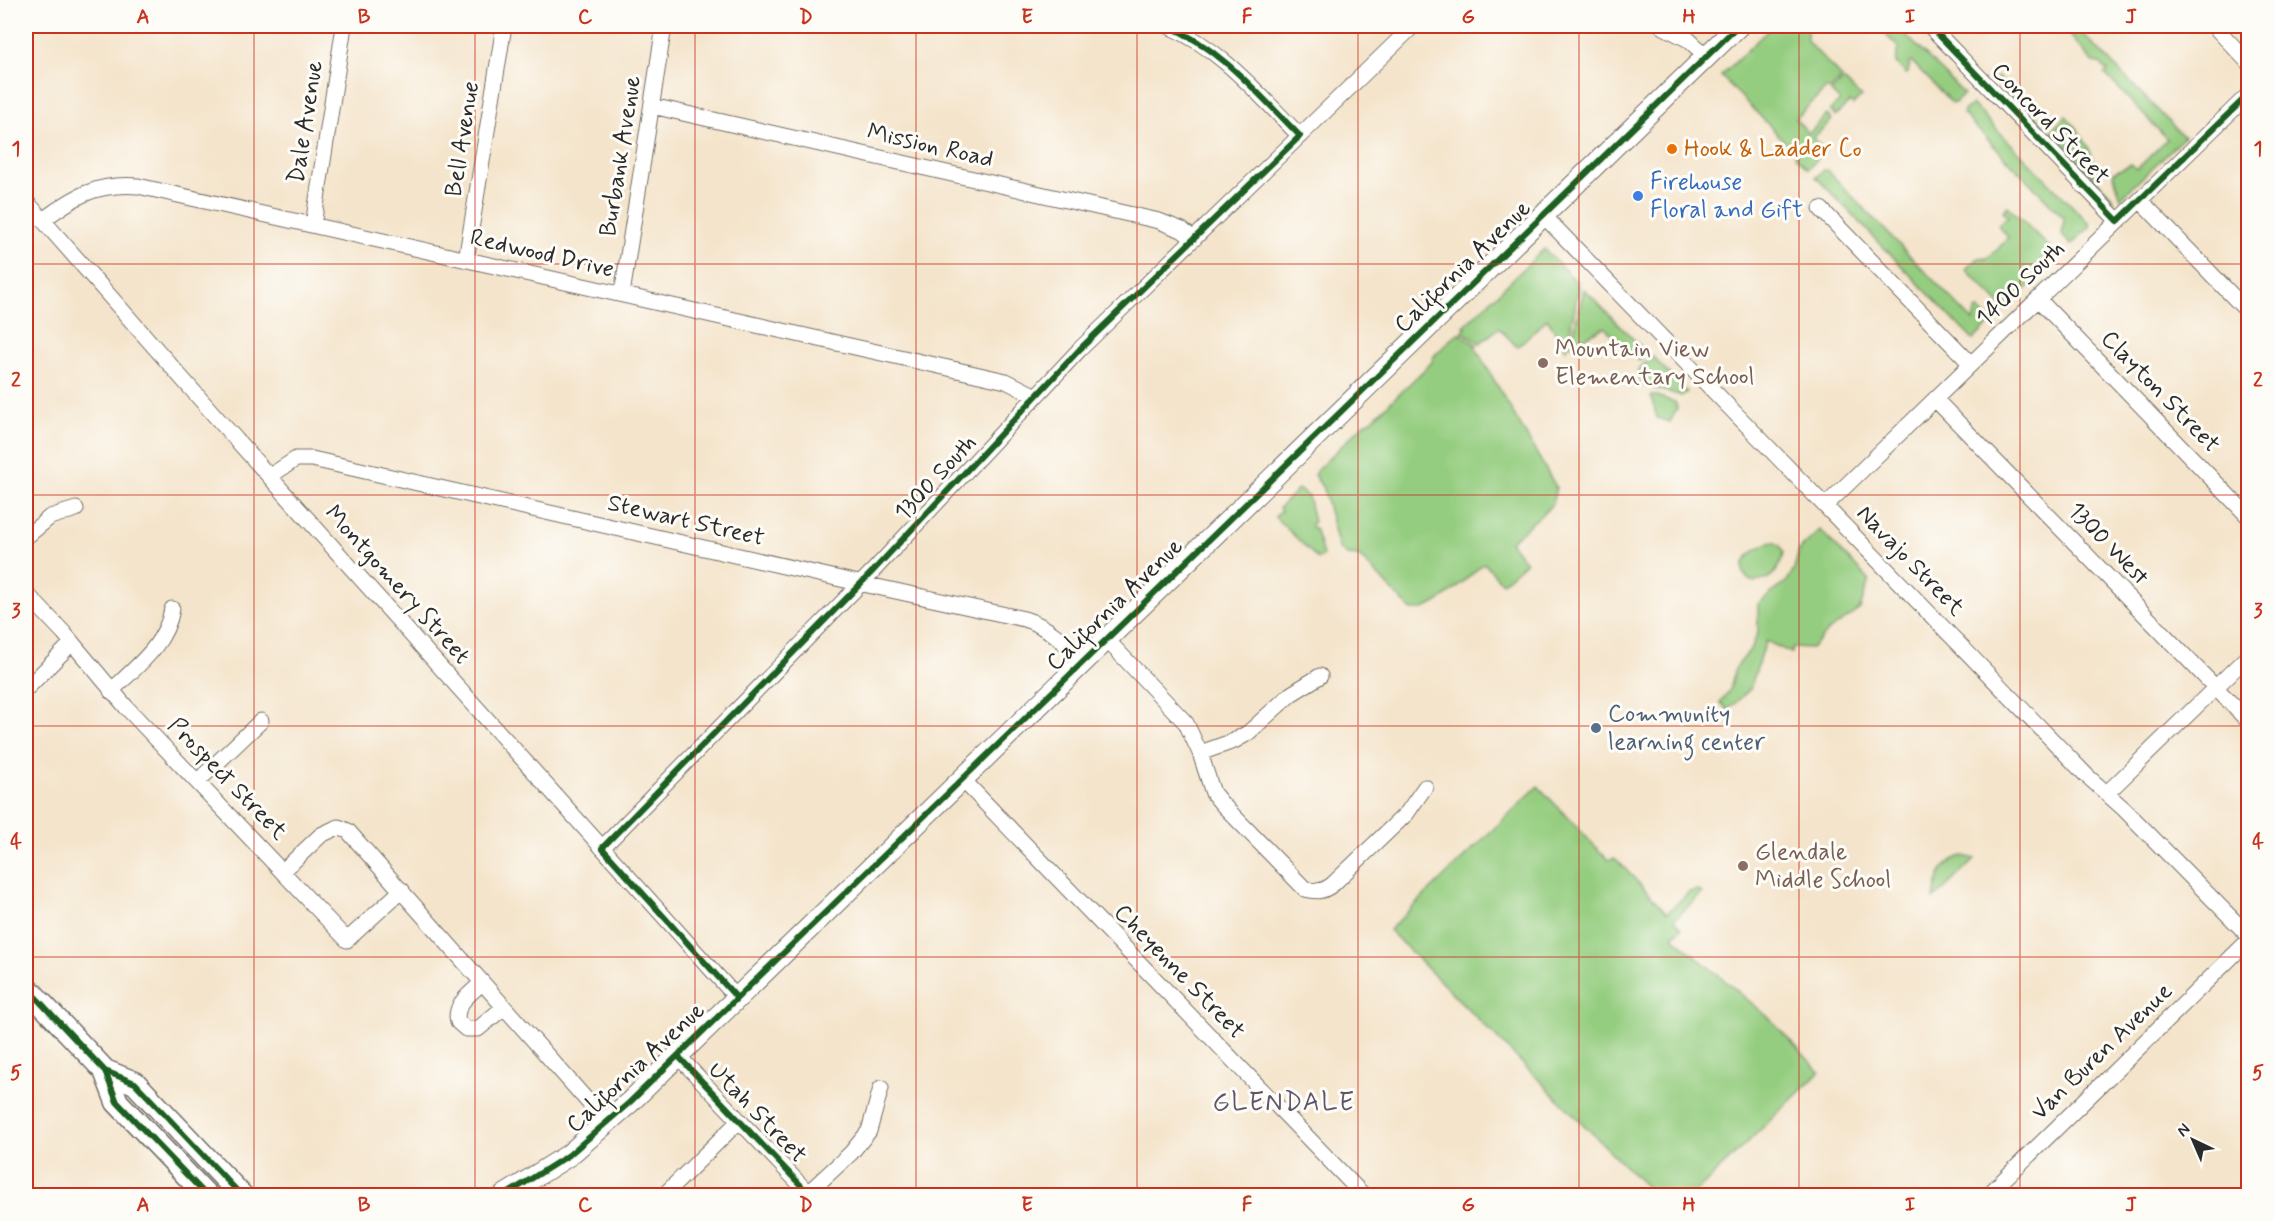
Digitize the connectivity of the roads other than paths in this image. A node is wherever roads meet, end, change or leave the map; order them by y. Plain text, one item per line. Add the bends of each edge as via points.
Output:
1 (344, 26) edge
2 (504, 26) edge
3 (664, 26) edge
4 (1168, 26) edge
5 (1413, 26) edge
6 (1662, 26) edge
7 (1738, 26) edge
8 (1930, 26) edge
9 (2214, 26) edge
10 (1706, 57) junction
11 (2248, 62) edge
12 (2248, 94) edge
13 (652, 106) junction
14 (1300, 136) junction
15 (2140, 200) junction
16 (26, 201) edge
17 (1821, 208) dead end
18 (1543, 215) junction
19 (43, 220) junction
20 (2118, 221) junction
21 (313, 225) junction
22 (1194, 239) junction
23 (466, 260) junction
24 (622, 294) junction
25 (2038, 299) junction
26 (2248, 312) edge
27 (1971, 364) junction
28 (1036, 396) junction
29 (1935, 399) junction
30 (270, 476) junction
31 (1825, 506) junction
32 (76, 509) dead end
33 (2248, 516) edge
34 (26, 537) edge
35 (861, 583) junction
36 (26, 593) edge
37 (172, 609) dead end
38 (1106, 639) junction
39 (72, 643) junction
40 (2248, 656) edge
41 (1083, 661) junction
42 (1320, 676) dead end
43 (2216, 688) junction
44 (26, 689) edge
45 (111, 691) junction
46 (261, 721) dead end
47 (2248, 721) edge
48 (1200, 753) junction
49 (962, 779) junction
50 (198, 781) junction
51 (1425, 787) dead end
52 (2107, 793) junction
53 (602, 849) junction
54 (284, 871) junction
55 (402, 890) junction
56 (2248, 935) edge
57 (2248, 941) edge
58 (482, 983) junction
59 (26, 987) edge
60 (737, 998) junction
61 (503, 1008) junction
62 (678, 1056) junction
63 (105, 1071) junction
64 (881, 1088) dead end
65 (739, 1122) junction
66 (607, 1123) junction
67 (810, 1194) edge
68 (207, 1196) edge
69 (242, 1196) edge
70 (504, 1196) edge
71 (663, 1196) edge
72 (1364, 1196) edge
73 (1987, 1196) edge

1 - 21 street, Dale Avenue
2 - 23 street, Bell Avenue
3 - 13 street, Burbank Avenue
4 - 14 street via 1222,58
5 - 14 street, 1300 South
6 - 10 street via 1689,40
7 - 10 main road, California Avenue
8 - 20 street, Concord Street
9 - 11 street
10 - 18 main road, California Avenue
12 - 15 street, 1400 South
13 - 22 street, Mission Road via 1159,221
13 - 24 street, Burbank Avenue
14 - 22 street, 1300 South
15 - 20 street, 1400 South
15 - 26 street
16 - 19 street, Montgomery Street
17 - 27 street
18 - 31 street, Navajo Street
18 - 38 main road, California Avenue
19 - 21 street, Redwood Drive via 78,195 117,184
19 - 30 street, Montgomery Street
20 - 25 street, 1400 South
21 - 23 street, Redwood Drive
22 - 28 street, 1300 South
23 - 24 street, Redwood Drive
24 - 28 street, Redwood Drive via 1006,381
25 - 27 street, 1400 South
25 - 33 street, Clayton Street
27 - 29 street, 1400 South
28 - 35 street, 1300 South
29 - 31 street, 1400 South
29 - 43 street, 1300 West
30 - 35 street, Stewart Street via 296,459 312,459
30 - 53 street, Montgomery Street
31 - 52 street, Navajo Street
32 - 34 street via 50,517
35 - 41 street, Stewart Street via 1029,620 1058,638
35 - 53 street, 1300 South
36 - 39 street, Prospect Street
37 - 45 street via 158,645
38 - 41 main road, California Avenue
38 - 48 street via 1186,723
39 - 44 street
39 - 45 street, Prospect Street
40 - 43 street
41 - 49 main road, California Avenue
42 - 48 street via 1292,694 1248,733
43 - 47 street, 1300 West
43 - 52 street
45 - 50 street, Prospect Street
46 - 50 street
48 - 51 street via 1213,793 1222,804 1297,882 1316,892 1341,877 1407,813
49 - 60 main road, California Avenue
49 - 72 street, Cheyenne Street
50 - 54 street, Prospect Street
52 - 56 street, Navajo Street
53 - 60 street, Montgomery Street
54 - 55 street via 321,835 338,827 352,834
54 - 55 street, Prospect Street via 347,940
55 - 58 street
57 - 73 street, Van Buren Avenue
58 - 61 street
58 - 61 street via 460,1006 458,1022 466,1029 478,1029
59 - 63 main road
60 - 62 main road, California Avenue
61 - 66 street
62 - 65 street, Utah Street
62 - 66 main road, California Avenue
63 - 68 main road via 117,1102
63 - 69 main road via 135,1083
64 - 67 street via 869,1131
65 - 67 street, Utah Street
65 - 71 street
66 - 70 main road, California Avenue via 569,1155

